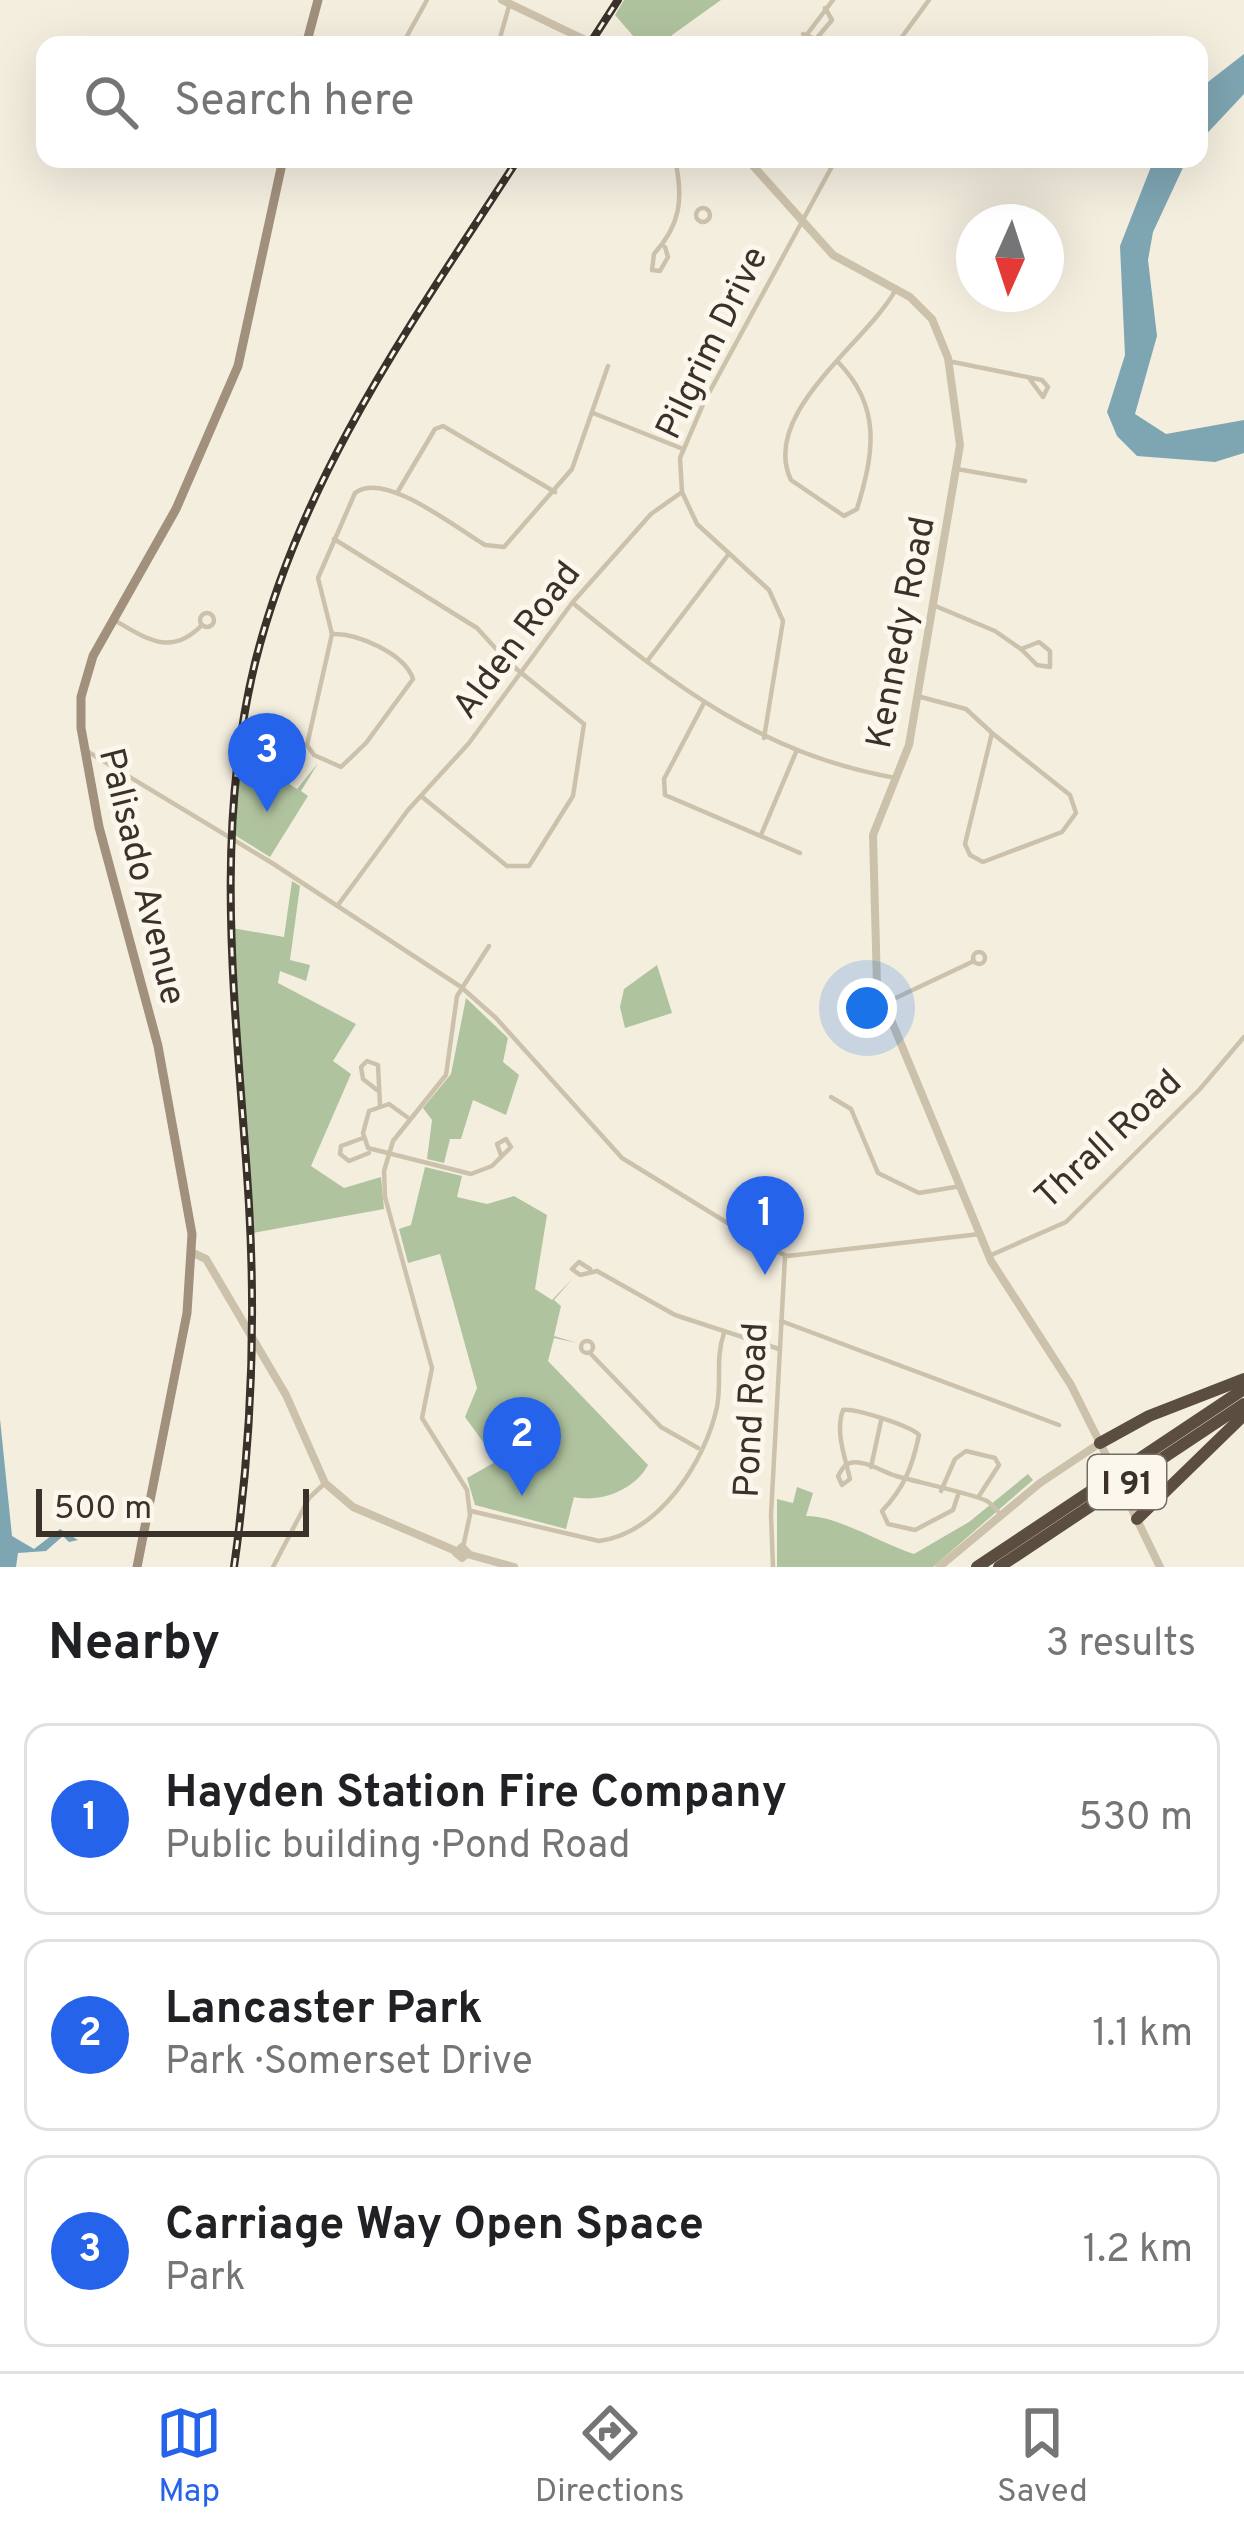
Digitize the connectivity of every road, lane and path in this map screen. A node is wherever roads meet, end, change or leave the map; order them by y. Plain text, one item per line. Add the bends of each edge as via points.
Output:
1 (318, 0) edge
2 (427, 0) edge
3 (833, 0) edge
4 (929, 0) edge
5 (507, 1) edge
6 (825, 8) junction
7 (803, 34) joint
8 (308, 36) edge
9 (407, 36) edge
10 (500, 36) edge
11 (577, 36) edge
12 (808, 36) edge
13 (820, 36) edge
14 (903, 36) edge
15 (281, 168) edge
16 (676, 168) edge
17 (755, 168) edge
18 (832, 168) edge
19 (680, 211) junction
20 (697, 214) dead end
21 (804, 224) junction
22 (665, 247) dead end
23 (896, 290) junction
24 (948, 361) junction
25 (838, 362) junction
26 (608, 366) dead end
27 (1029, 378) dead end
28 (592, 412) junction
29 (682, 449) junction
30 (957, 470) junction
31 (1024, 482) dead end
32 (555, 492) junction
33 (682, 492) junction
34 (397, 493) junction
35 (334, 539) junction
36 (728, 555) junction
37 (572, 602) junction
38 (933, 605) junction
39 (113, 620) junction
40 (202, 626) dead end
41 (332, 634) junction
42 (1021, 649) junction
43 (648, 660) junction
44 (520, 671) junction
45 (917, 696) junction
46 (704, 703) junction
47 (992, 733) junction
48 (764, 738) junction
49 (85, 750) junction
50 (796, 752) junction
51 (896, 778) junction
52 (421, 796) junction
53 (760, 835) junction
54 (800, 853) dead end
55 (338, 905) junction
56 (489, 946) dead end
57 (974, 962) dead end
58 (461, 987) junction
59 (883, 1004) junction
60 (1244, 1037) edge
61 (377, 1090) junction
62 (831, 1097) dead end
63 (380, 1105) junction
64 (407, 1117) junction
65 (363, 1138) junction
66 (370, 1151) junction
67 (501, 1155) dead end
68 (388, 1156) junction
69 (961, 1186) junction
70 (980, 1234) junction
71 (193, 1253) junction
72 (785, 1256) junction
73 (989, 1256) junction
74 (212, 1269) junction
75 (590, 1269) dead end
76 (192, 1274) junction
77 (781, 1321) junction
78 (724, 1333) junction
79 (779, 1349) junction
80 (590, 1353) dead end
81 (1244, 1379) edge
82 (1244, 1389) edge
83 (1244, 1404) edge
84 (1244, 1414) edge
85 (881, 1421) junction
86 (1059, 1425) dead end
87 (1100, 1443) junction
88 (698, 1448) junction
89 (871, 1467) junction
90 (907, 1479) junction
91 (326, 1483) junction
92 (941, 1491) junction
93 (958, 1496) junction
94 (979, 1498) junction
95 (470, 1511) junction
96 (1000, 1515) junction
97 (1137, 1519) junction
98 (461, 1555) edge
99 (137, 1567) edge
100 (273, 1567) edge
101 (514, 1567) edge
102 (773, 1567) edge
103 (939, 1567) edge
104 (977, 1567) edge
105 (998, 1567) edge
106 (1160, 1567) edge

1 - 8 main road
2 - 9 street
3 - 6 street
4 - 14 street
5 - 10 street
5 - 11 street, bridge
6 - 7 street
6 - 13 street via 832,21
7 - 12 street
15 - 39 main road, Palisado Avenue via 236,373 176,509
16 - 19 street
17 - 21 street, Kennedy Road
18 - 21 street, Pilgrim Drive
19 - 20 street
19 - 22 street
21 - 23 street, Kennedy Road via 840,261
21 - 29 street, Pilgrim Drive
23 - 24 street, Kennedy Road via 927,312
23 - 25 street
24 - 27 street
24 - 30 street, Kennedy Road via 960,424
25 - 25 street via 802,407 785,463 796,486 844,516 857,508 873,439 860,388
26 - 28 street
28 - 29 street
28 - 32 street
29 - 33 street, Pilgrim Drive
30 - 31 street
30 - 38 street, Kennedy Road
32 - 34 street via 498,548
32 - 34 street via 443,426
33 - 36 street, Pilgrim Drive via 697,524
33 - 37 street, Alden Road via 651,514
34 - 35 street via 381,485 359,490
35 - 41 street via 317,587
35 - 44 street via 463,618
36 - 43 street
36 - 48 street, Pilgrim Drive via 769,590 783,622
37 - 43 street
37 - 44 street, Alden Road
38 - 42 street
38 - 45 street, Kennedy Road
39 - 40 street via 167,645
39 - 49 main road, Palisado Avenue via 85,679
41 - 41 street via 307,745 341,767 413,679 361,638
42 - 42 street via 1042,668 1052,665 1043,642
43 - 46 street
44 - 52 street, Alden Road
44 - 52 street via 585,729 573,796 535,859 507,866
45 - 47 street via 966,709
45 - 51 street, Kennedy Road
46 - 48 street
46 - 53 street via 685,729 663,791
47 - 47 street via 965,844 983,862 1062,832 1076,813 1070,795
48 - 50 street
49 - 55 street
49 - 71 main road, Palisado Avenue via 158,1046
50 - 51 street
50 - 53 street
51 - 59 street, Kennedy Road via 872,835
52 - 55 street, Alden Road
53 - 54 street
55 - 58 street
56 - 58 street
57 - 59 street
58 - 64 street via 446,1076
58 - 72 street via 622,1159
59 - 69 street, Kennedy Road
60 - 73 street, Thrall Road via 1071,1217
61 - 61 street via 362,1079 367,1061 378,1065
61 - 63 street
62 - 69 street via 851,1108 878,1173 919,1193
63 - 64 street
63 - 65 street via 366,1116
64 - 68 street
65 - 66 street
65 - 66 street via 341,1146 341,1157 354,1161
66 - 68 street
67 - 68 street via 470,1174
68 - 95 street via 385,1197 432,1368 422,1418 464,1482
69 - 70 street, Kennedy Road
70 - 72 street
70 - 73 street, Kennedy Road
71 - 74 street
71 - 76 main road, Palisado Avenue
72 - 77 street, Pond Road
73 - 87 street, Kennedy Road
74 - 76 street
74 - 91 street via 286,1395
75 - 78 street
76 - 99 main road, Palisado Avenue
77 - 79 street, Pond Road
77 - 86 street
78 - 79 street
78 - 88 street via 715,1360 718,1404
79 - 102 street, Pond Road
80 - 88 street via 662,1427
81 - 87 highway
82 - 104 highway, I 91
83 - 105 highway, I 91
84 - 97 highway
85 - 89 street
85 - 89 street via 843,1410 848,1463
85 - 90 street via 919,1436
87 - 96 street
87 - 97 street, Kennedy Road, bridge
88 - 95 street via 663,1509 604,1541
89 - 90 street
90 - 92 street
90 - 93 street via 882,1511 895,1527 915,1530 944,1516
91 - 98 street via 353,1507
91 - 100 street via 309,1498
92 - 93 street
92 - 94 street via 967,1451 1000,1465
93 - 94 street
94 - 96 street
95 - 98 street
96 - 103 street
97 - 106 street, Kennedy Road
98 - 101 street

